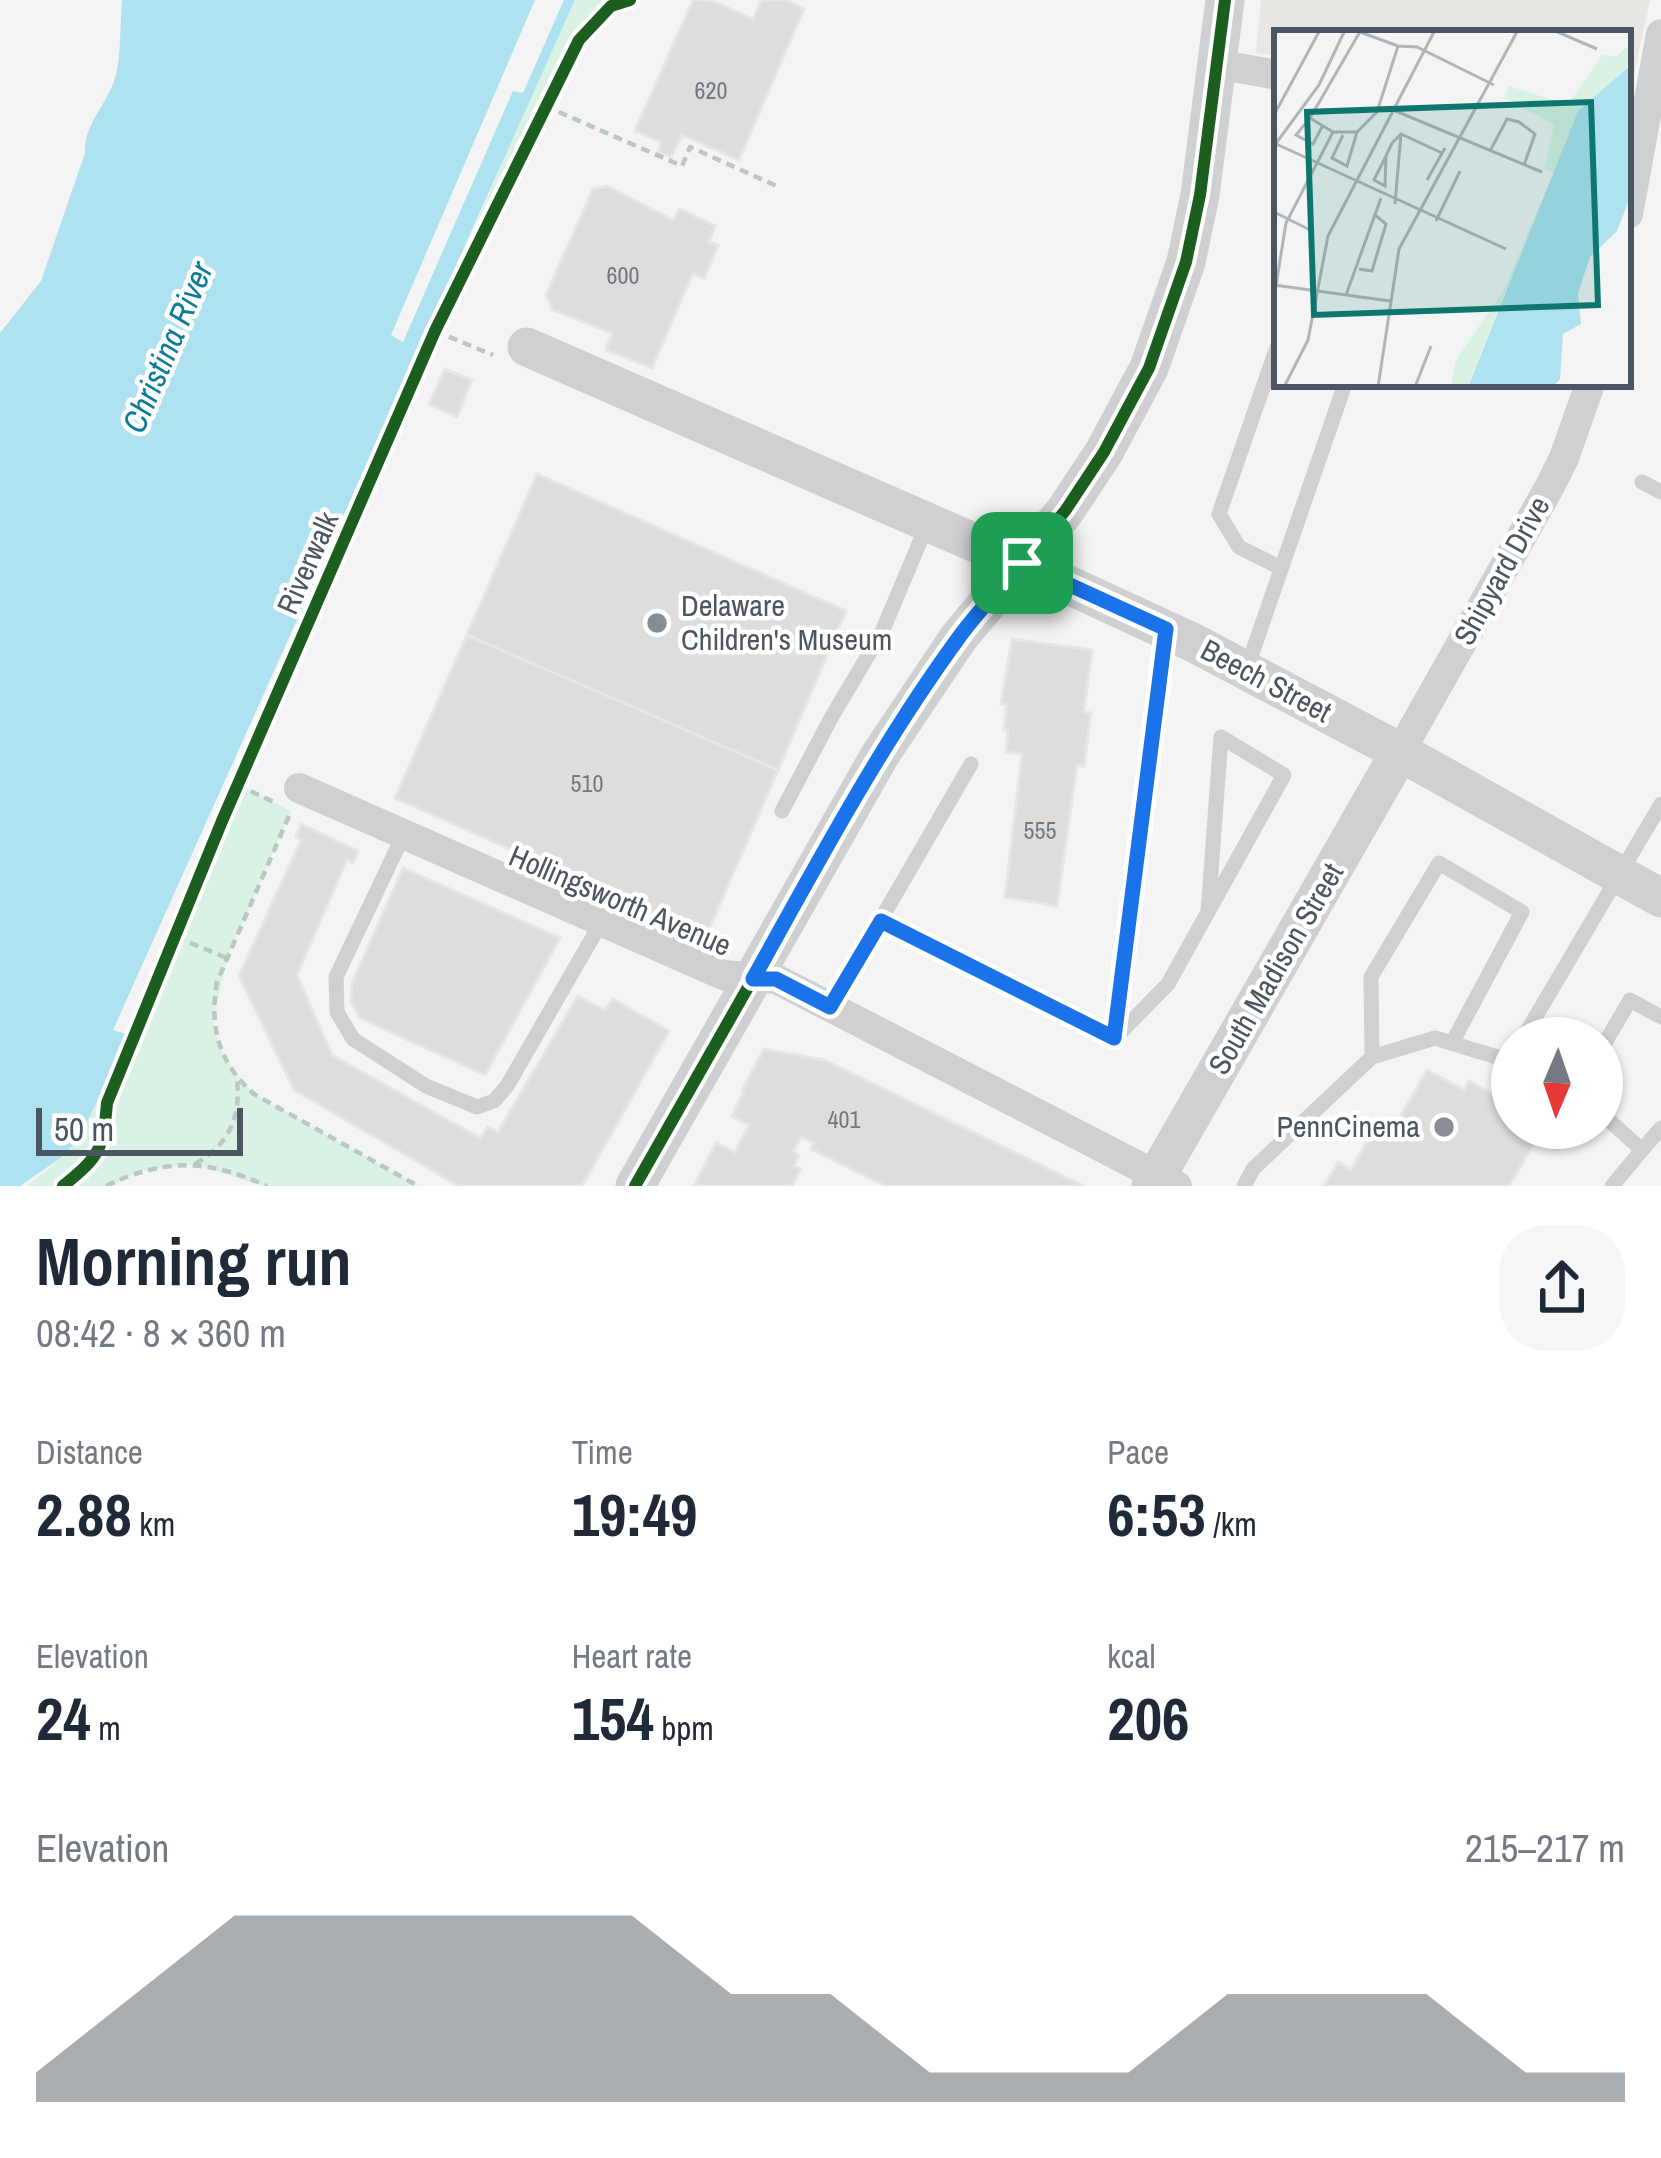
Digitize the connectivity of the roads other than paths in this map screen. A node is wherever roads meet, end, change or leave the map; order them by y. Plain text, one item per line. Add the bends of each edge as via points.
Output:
1 (1225, 0) edge
2 (1661, 34) edge
3 (1216, 64) junction
4 (1274, 74) edge
5 (1644, 144) edge
6 (1631, 201) edge
7 (527, 347) road end
8 (1274, 356) edge
9 (1344, 387) edge
10 (1589, 387) edge
11 (1642, 482) dead end
12 (1661, 492) edge
13 (928, 522) junction
14 (1022, 563) junction
15 (1281, 568) junction
16 (1166, 629) junction
17 (1246, 671) junction
18 (1400, 752) junction
19 (971, 764) dead end
20 (299, 788) dead end
21 (1661, 803) edge
22 (782, 811) dead end
23 (404, 834) junction
24 (1621, 875) junction
25 (1661, 898) edge
26 (1208, 912) junction
27 (602, 921) junction
28 (881, 921) junction
29 (753, 979) junction
30 (830, 1007) junction
31 (1536, 1017) edge
32 (1620, 1017) edge
33 (1661, 1017) edge
34 (1114, 1038) junction
35 (1452, 1043) junction
36 (1491, 1054) edge
37 (1372, 1057) junction
38 (1661, 1128) edge
39 (1623, 1133) edge
40 (1642, 1150) junction
41 (1162, 1182) edge
42 (635, 1186) edge
43 (1244, 1186) edge
44 (1612, 1186) edge

1 - 3 street
2 - 5 street
3 - 4 street
3 - 14 street via 1186,262 1156,350 1104,452
5 - 6 street
7 - 13 street, Beech Street
8 - 15 lane via 1219,514 1239,547
9 - 15 lane
10 - 18 street, Shipyard Drive via 1550,486
11 - 12 lane
13 - 14 street, Beech Street
13 - 22 lane via 882,632
14 - 16 street, Beech Street
14 - 29 street via 913,704
15 - 17 lane
16 - 17 street, Beech Street
16 - 34 lane
17 - 18 street, Beech Street
18 - 24 street, Beech Street
18 - 41 street, South Madison Street
19 - 28 lane
20 - 23 street, Hollingsworth Avenue
21 - 24 lane
23 - 27 street, Hollingsworth Avenue
23 - 27 lane via 336,977 337,1012 353,1039 426,1087 477,1107 494,1101
24 - 25 street, Beech Street
24 - 31 lane
26 - 26 lane via 1284,775 1221,737 1216,803
26 - 34 lane via 1168,984
27 - 29 street, Hollingsworth Avenue via 723,975
28 - 30 lane
28 - 34 lane
29 - 30 street, Hollingsworth Avenue via 776,979
29 - 42 street
30 - 41 street, Hollingsworth Avenue
32 - 33 lane via 1630,1000
35 - 36 lane
35 - 37 lane via 1436,1037
35 - 37 lane via 1522,912 1439,863 1371,977
37 - 43 lane via 1253,1168
38 - 40 lane
39 - 40 lane
40 - 44 lane

